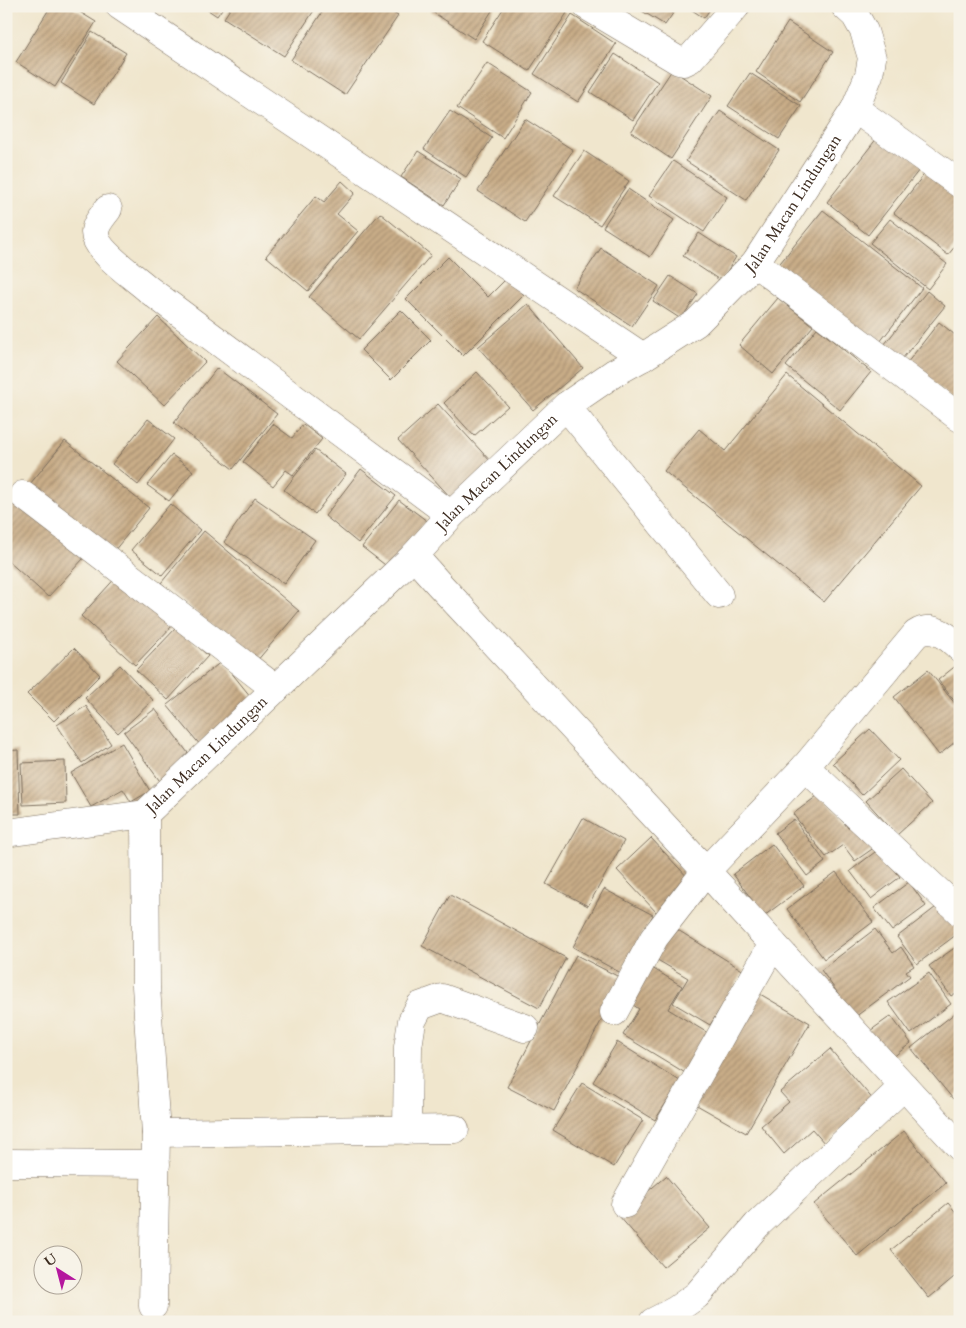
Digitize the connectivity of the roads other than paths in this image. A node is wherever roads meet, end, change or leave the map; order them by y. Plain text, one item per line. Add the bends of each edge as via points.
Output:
1 (120, 6) edge
2 (587, 6) edge
3 (736, 6) edge
4 (845, 6) edge
5 (855, 109) junction
6 (960, 184) edge
7 (108, 209) dead end
8 (754, 263) junction
9 (643, 357) junction
10 (566, 406) junction
11 (960, 418) edge
12 (23, 495) dead end
13 (451, 515) junction
14 (414, 556) junction
15 (719, 595) dead end
16 (960, 648) edge
17 (276, 689) junction
18 (805, 767) junction
19 (145, 814) junction
20 (6, 833) edge
21 (706, 871) junction
22 (960, 912) edge
23 (773, 944) junction
24 (614, 1012) dead end
25 (525, 1028) dead end
26 (904, 1086) junction
27 (455, 1129) dead end
28 (406, 1130) junction
29 (156, 1133) junction
30 (960, 1147) edge
31 (6, 1163) edge
32 (156, 1164) junction
33 (625, 1204) dead end
34 (153, 1306) dead end
35 (653, 1322) edge

1 - 9 street
2 - 3 street via 682,62 690,59
4 - 5 street, Jalan Macan Lindungan via 864,31 872,58 870,75
5 - 6 street
5 - 8 street, Jalan Macan Lindungan
7 - 13 street via 95,232 106,254 149,290
8 - 9 street, Jalan Macan Lindungan via 696,323
8 - 11 street
9 - 10 street, Jalan Macan Lindungan via 614,372
10 - 13 street, Jalan Macan Lindungan
10 - 15 street
12 - 17 street
13 - 14 street, Jalan Macan Lindungan
14 - 17 street, Jalan Macan Lindungan
14 - 21 street
16 - 18 street via 936,631 916,634
17 - 19 street, Jalan Macan Lindungan
18 - 21 street
18 - 22 street
19 - 20 street, Jalan Macan Lindungan
19 - 29 street via 146,986
21 - 23 street
21 - 24 street via 654,938
23 - 26 street
23 - 33 street
25 - 28 street via 442,998 420,1006 412,1021 408,1047
26 - 30 street
26 - 35 street via 757,1225 697,1296
27 - 28 street
28 - 29 street
29 - 32 street
31 - 32 street
32 - 34 street

